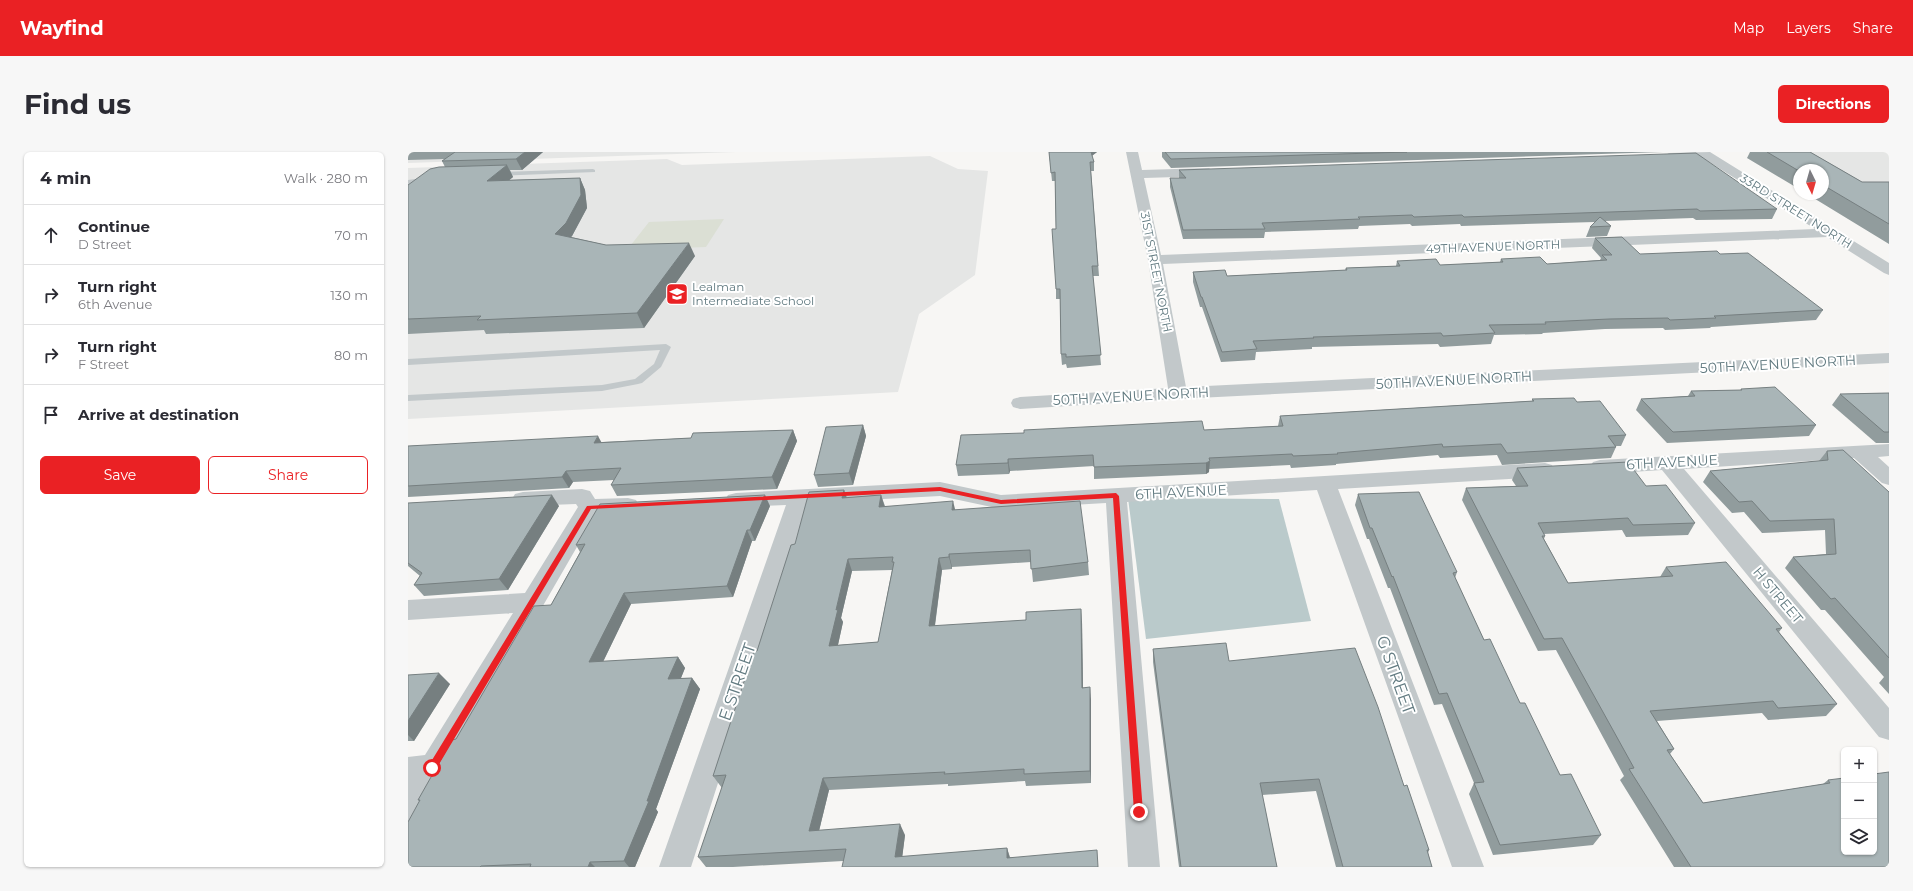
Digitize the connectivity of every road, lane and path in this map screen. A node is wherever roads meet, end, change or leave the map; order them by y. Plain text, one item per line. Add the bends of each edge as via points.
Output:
1 (1132, 152) edge
2 (1705, 154) edge
3 (1660, 157) edge
4 (593, 171) dead end
5 (1224, 172) edge
6 (492, 174) edge
7 (1137, 174) junction
8 (438, 177) edge
9 (408, 182) edge
10 (1830, 233) junction
11 (1155, 260) junction
12 (1889, 270) edge
13 (1889, 358) edge
14 (408, 362) edge
15 (1178, 393) junction
16 (408, 398) edge
17 (1020, 403) dead end
18 (1889, 450) edge
19 (1859, 452) junction
20 (1667, 462) junction
21 (1889, 478) edge
22 (1325, 484) junction
23 (800, 496) junction
24 (1116, 496) junction
25 (503, 500) edge
26 (714, 501) edge
27 (644, 504) edge
28 (589, 507) junction
29 (531, 602) junction
30 (408, 610) edge
31 (1889, 728) edge
32 (420, 769) edge
33 (408, 810) edge
34 (675, 867) edge
35 (1144, 867) edge
36 (1468, 867) edge

1 - 7 street, 31ST STREET NORTH
2 - 3 street
2 - 10 street, 33RD STREET NORTH
4 - 6 lane
5 - 7 street
7 - 11 street, 31ST STREET NORTH
8 - 9 lane
10 - 11 street, 49TH AVENUE NORTH
10 - 12 street, 33RD STREET NORTH
11 - 15 street, 31ST STREET NORTH
13 - 15 street, 50TH AVENUE NORTH
14 - 16 lane via 666,347 658,365 638,381 609,387
15 - 17 street, 50TH AVENUE NORTH
18 - 19 street, 6TH AVENUE
19 - 20 street, 6TH AVENUE
19 - 21 street
20 - 22 street, 6TH AVENUE
20 - 31 street, H STREET
22 - 24 street, 6TH AVENUE
22 - 36 street, G STREET
23 - 24 street, 6TH AVENUE via 940,489 1001,502
23 - 26 street, 6TH AVENUE
23 - 34 street, E STREET
24 - 35 street
25 - 28 street via 582,496
27 - 28 street
28 - 29 street
29 - 30 street
29 - 32 street
32 - 33 street

